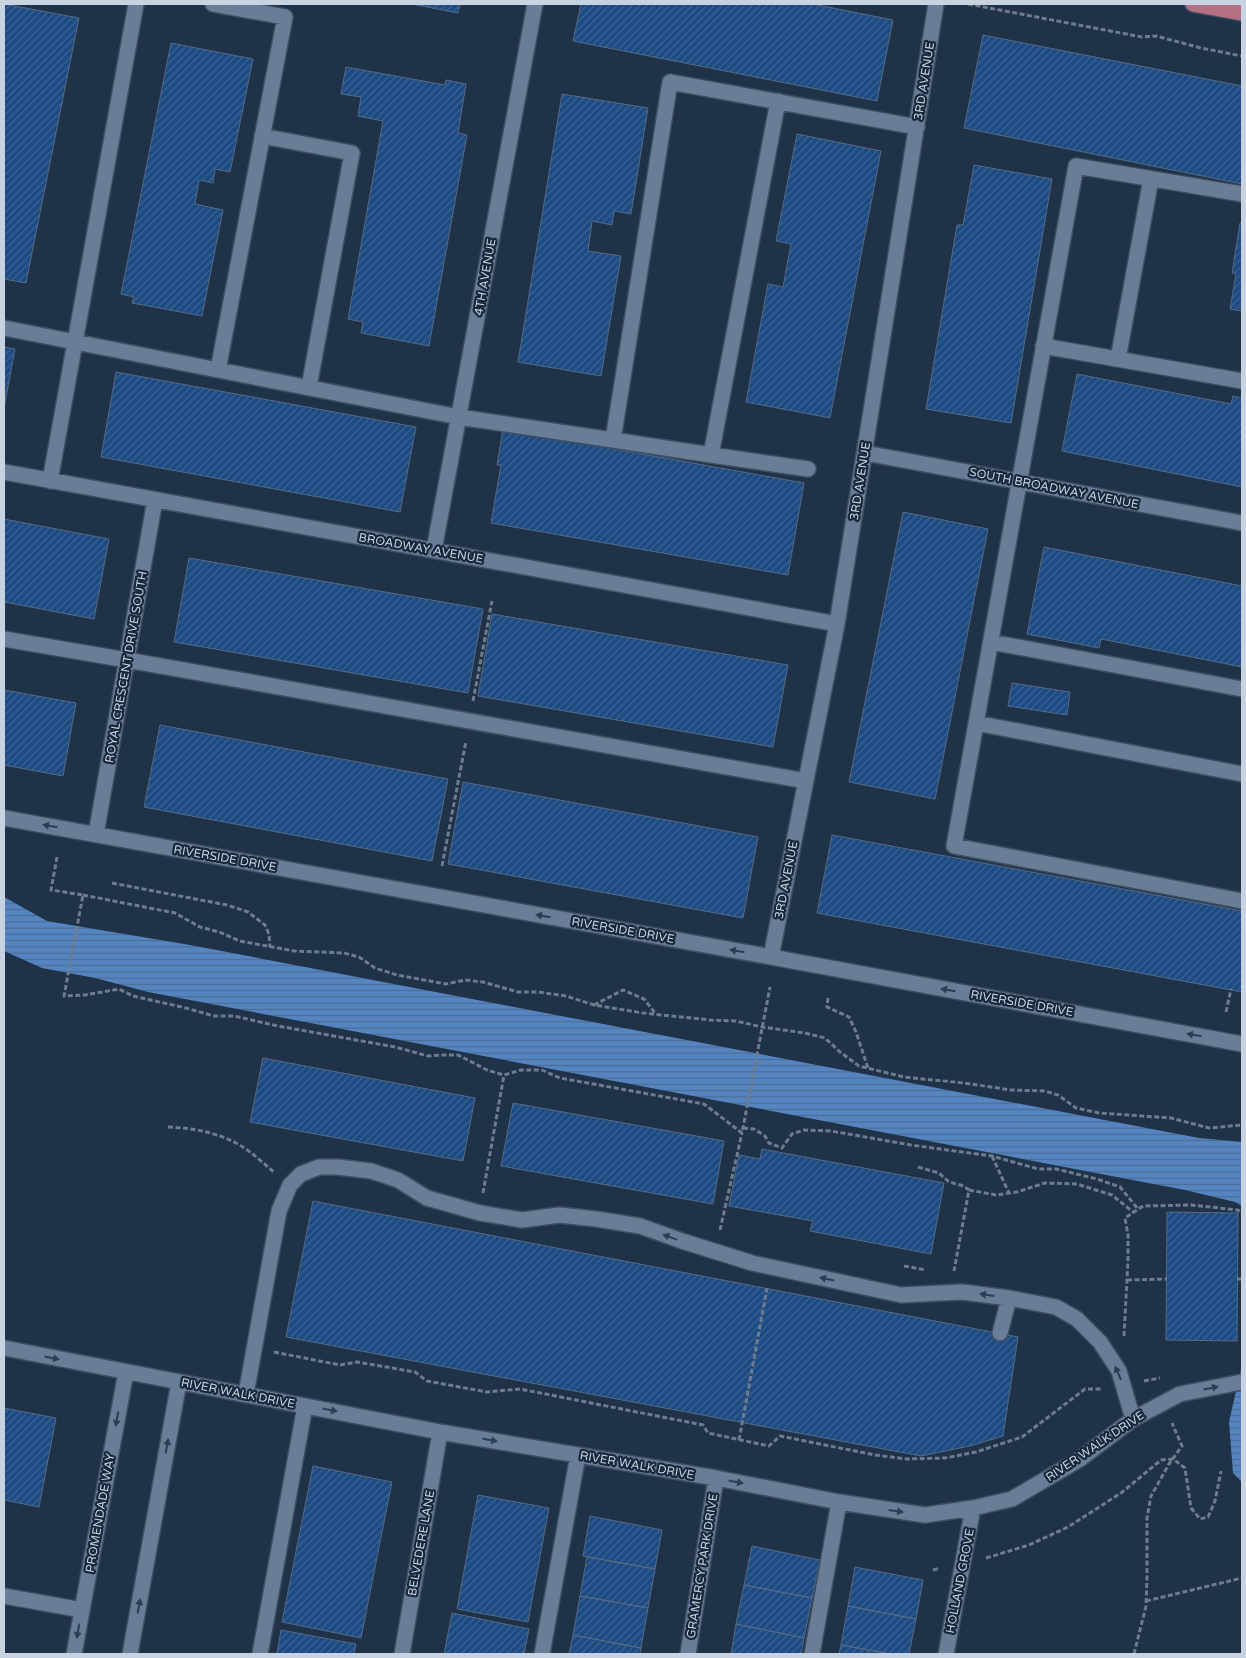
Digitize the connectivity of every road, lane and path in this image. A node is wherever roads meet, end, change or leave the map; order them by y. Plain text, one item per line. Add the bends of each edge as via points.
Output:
1 (136, 4) edge
2 (213, 4) edge
3 (535, 4) edge
4 (936, 4) edge
5 (968, 4) edge
6 (1193, 4) edge
7 (1242, 13) edge
8 (1242, 56) edge
9 (778, 101) junction
10 (917, 127) junction
11 (262, 136) junction
12 (1151, 179) junction
13 (1242, 194) edge
14 (4, 328) edge
15 (74, 341) junction
16 (1044, 346) junction
17 (1118, 359) junction
18 (218, 370) junction
19 (1242, 381) edge
20 (309, 387) junction
21 (459, 418) junction
22 (613, 440) junction
23 (865, 453) junction
24 (711, 455) junction
25 (808, 469) dead end
26 (4, 472) edge
27 (50, 480) junction
28 (1019, 481) junction
29 (155, 500) junction
30 (1242, 523) edge
31 (434, 550) junction
32 (837, 624) junction
33 (4, 639) edge
34 (991, 642) junction
35 (127, 660) junction
36 (1242, 689) edge
37 (976, 723) junction
38 (1242, 774) edge
39 (806, 781) junction
40 (4, 818) edge
41 (96, 834) junction
42 (57, 857) dead end
43 (112, 883) dead end
44 (82, 895) junction
45 (1242, 900) edge
46 (270, 947) junction
47 (771, 957) junction
48 (770, 987) dead end
49 (1230, 990) dead end
50 (828, 998) dead end
51 (594, 1005) junction
52 (1226, 1012) dead end
53 (655, 1014) junction
54 (762, 1027) junction
55 (1242, 1044) edge
56 (868, 1068) junction
57 (504, 1075) junction
58 (1242, 1125) edge
59 (168, 1127) dead end
60 (742, 1128) junction
61 (742, 1133) junction
62 (992, 1156) junction
63 (918, 1167) dead end
64 (290, 1185) junction
65 (970, 1190) junction
66 (1009, 1194) junction
67 (1138, 1209) junction
68 (1133, 1212) junction
69 (480, 1213) junction
70 (1242, 1214) edge
71 (715, 1251) junction
72 (904, 1266) dead end
73 (934, 1271) dead end
74 (954, 1274) dead end
75 (1167, 1279) dead end
76 (1237, 1279) dead end
77 (1242, 1279) edge
78 (1127, 1280) junction
79 (767, 1288) dead end
80 (1009, 1298) junction
81 (1000, 1333) dead end
82 (1125, 1341) dead end
83 (4, 1348) edge
84 (255, 1348) junction
85 (126, 1372) junction
86 (1146, 1374) dead end
87 (1161, 1378) dead end
88 (1151, 1379) junction
89 (179, 1382) junction
90 (1242, 1382) edge
91 (1124, 1388) junction
92 (246, 1394) junction
93 (1163, 1402) junction
94 (305, 1406) junction
95 (1133, 1419) junction
96 (440, 1432) junction
97 (739, 1440) junction
98 (578, 1455) junction
99 (1172, 1459) junction
100 (1220, 1471) dead end
101 (716, 1478) junction
102 (838, 1502) junction
103 (973, 1508) junction
104 (963, 1564) junction
105 (933, 1570) dead end
106 (1242, 1578) edge
107 (4, 1596) edge
108 (1146, 1601) junction
109 (82, 1610) junction
110 (74, 1654) edge
111 (130, 1654) edge
112 (260, 1654) edge
113 (402, 1654) edge
114 (542, 1654) edge
115 (688, 1654) edge
116 (812, 1654) edge
117 (946, 1654) edge
118 (1134, 1654) edge

1 - 15 street
2 - 11 street via 284,17
3 - 21 street, 4TH AVENUE
4 - 10 street, 3RD AVENUE
5 - 8 path via 1142,37 1156,36
6 - 7 main road
9 - 10 street
9 - 22 street via 670,82
9 - 24 street
10 - 23 street, 3RD AVENUE
11 - 18 street
11 - 20 street via 352,153
12 - 13 street
12 - 16 street via 1076,166
12 - 17 street
14 - 15 street
15 - 18 street
15 - 27 street
16 - 17 street
16 - 28 street
17 - 19 street
18 - 20 street
20 - 21 street
21 - 22 street
21 - 31 street, 4TH AVENUE
22 - 24 street
23 - 28 street, SOUTH BROADWAY AVENUE
23 - 32 street, 3RD AVENUE
24 - 25 street
26 - 27 street, BROADWAY AVENUE
27 - 29 street, BROADWAY AVENUE
28 - 30 street, SOUTH BROADWAY AVENUE
28 - 34 street
29 - 31 street, BROADWAY AVENUE
29 - 35 street, ROYAL CRESCENT DRIVE SOUTH
31 - 32 street, BROADWAY AVENUE
32 - 39 street, 3RD AVENUE
33 - 35 street
34 - 36 street
34 - 37 street
35 - 39 street
35 - 41 street, ROYAL CRESCENT DRIVE SOUTH
37 - 38 street
37 - 45 street via 954,846
39 - 47 street, 3RD AVENUE
41 -> 40 street, RIVERSIDE DRIVE
47 -> 41 street, RIVERSIDE DRIVE
42 - 44 path via 51,890
43 - 46 path via 248,912 265,925
44 - 46 path via 175,913 200,927
44 - 57 path via 64,996 119,989 133,996 214,1016 234,1016 428,1056 458,1055
46 - 51 path via 344,953 375,968 397,974 446,984 465,980 483,982 518,992 566,996
55 -> 47 street, RIVERSIDE DRIVE
48 - 54 path
49 - 52 path
50 - 56 path via 827,1007 849,1017
51 - 53 path
51 - 53 path via 623,990 644,1000
53 - 54 path via 736,1021
54 - 56 path via 825,1038 852,1062
54 - 60 path
56 - 58 path via 904,1077 1045,1091 1058,1095 1076,1108 1099,1113 1171,1118 1209,1128
57 - 61 path via 521,1070 542,1070 560,1078 704,1104
57 - 69 path
59 - 64 path via 220,1135 244,1148
60 - 61 path
60 - 62 path via 754,1129 770,1143 782,1148 792,1134 804,1130 831,1131
61 - 71 path
62 - 66 path
62 - 67 path via 1120,1187
63 - 65 path via 939,1173 948,1182
64 - 69 street via 301,1174 319,1167 371,1171 398,1180 427,1198
64 - 84 street via 279,1210
65 - 66 path
65 - 74 path
66 - 68 path via 1045,1183 1077,1184 1112,1195
67 - 68 path
67 - 70 path via 1143,1206 1191,1205 1238,1210
68 - 78 path via 1126,1218
71 -> 69 street via 640,1226 559,1215 522,1220
80 -> 71 street via 962,1292 901,1295 752,1263
72 - 73 path
75 - 78 path
76 - 77 path
78 - 82 path
79 - 97 path
80 - 81 street
91 -> 80 street via 1119,1372 1100,1342 1077,1318 1056,1307
83 -> 85 street, RIVER WALK DRIVE
84 - 92 street
84 - 97 path via 340,1365 357,1362 415,1372 427,1381 487,1392 520,1389 703,1425 708,1433
85 - 89 street, RIVER WALK DRIVE
85 -> 109 street, PROMENDADE WAY
86 - 88 path
87 - 88 path
88 - 91 path
88 - 93 path
89 - 92 street, RIVER WALK DRIVE
111 -> 89 street
93 -> 90 street, RIVER WALK DRIVE via 1180,1394
91 - 95 street
91 - 97 path via 1085,1389 1022,1437 946,1458 876,1456 780,1436 769,1446
92 - 94 street, RIVER WALK DRIVE
93 - 95 street, RIVER WALK DRIVE
93 - 99 path via 1182,1446
94 -> 96 street, RIVER WALK DRIVE
94 - 112 street
95 - 103 street, RIVER WALK DRIVE via 1080,1459 1012,1499
96 -> 98 street, RIVER WALK DRIVE
96 - 113 street, BELVEDERE LANE
98 - 101 street, RIVER WALK DRIVE
98 - 114 street
99 - 100 path via 1185,1468 1191,1508 1200,1519 1208,1518 1215,1501
99 - 104 path via 1161,1460 1121,1493 1068,1527 1029,1545
99 - 108 path via 1151,1496 1147,1518
101 -> 102 street, RIVER WALK DRIVE
101 - 115 street, GRAMERCY PARK DRIVE
102 -> 103 street, RIVER WALK DRIVE via 925,1515
102 - 116 street
103 - 104 street, HOLLAND GROVE
104 - 105 path
104 - 117 street, HOLLAND GROVE
106 - 108 path
107 - 109 street
108 - 118 path
109 -> 110 street, PROMENDADE WAY

